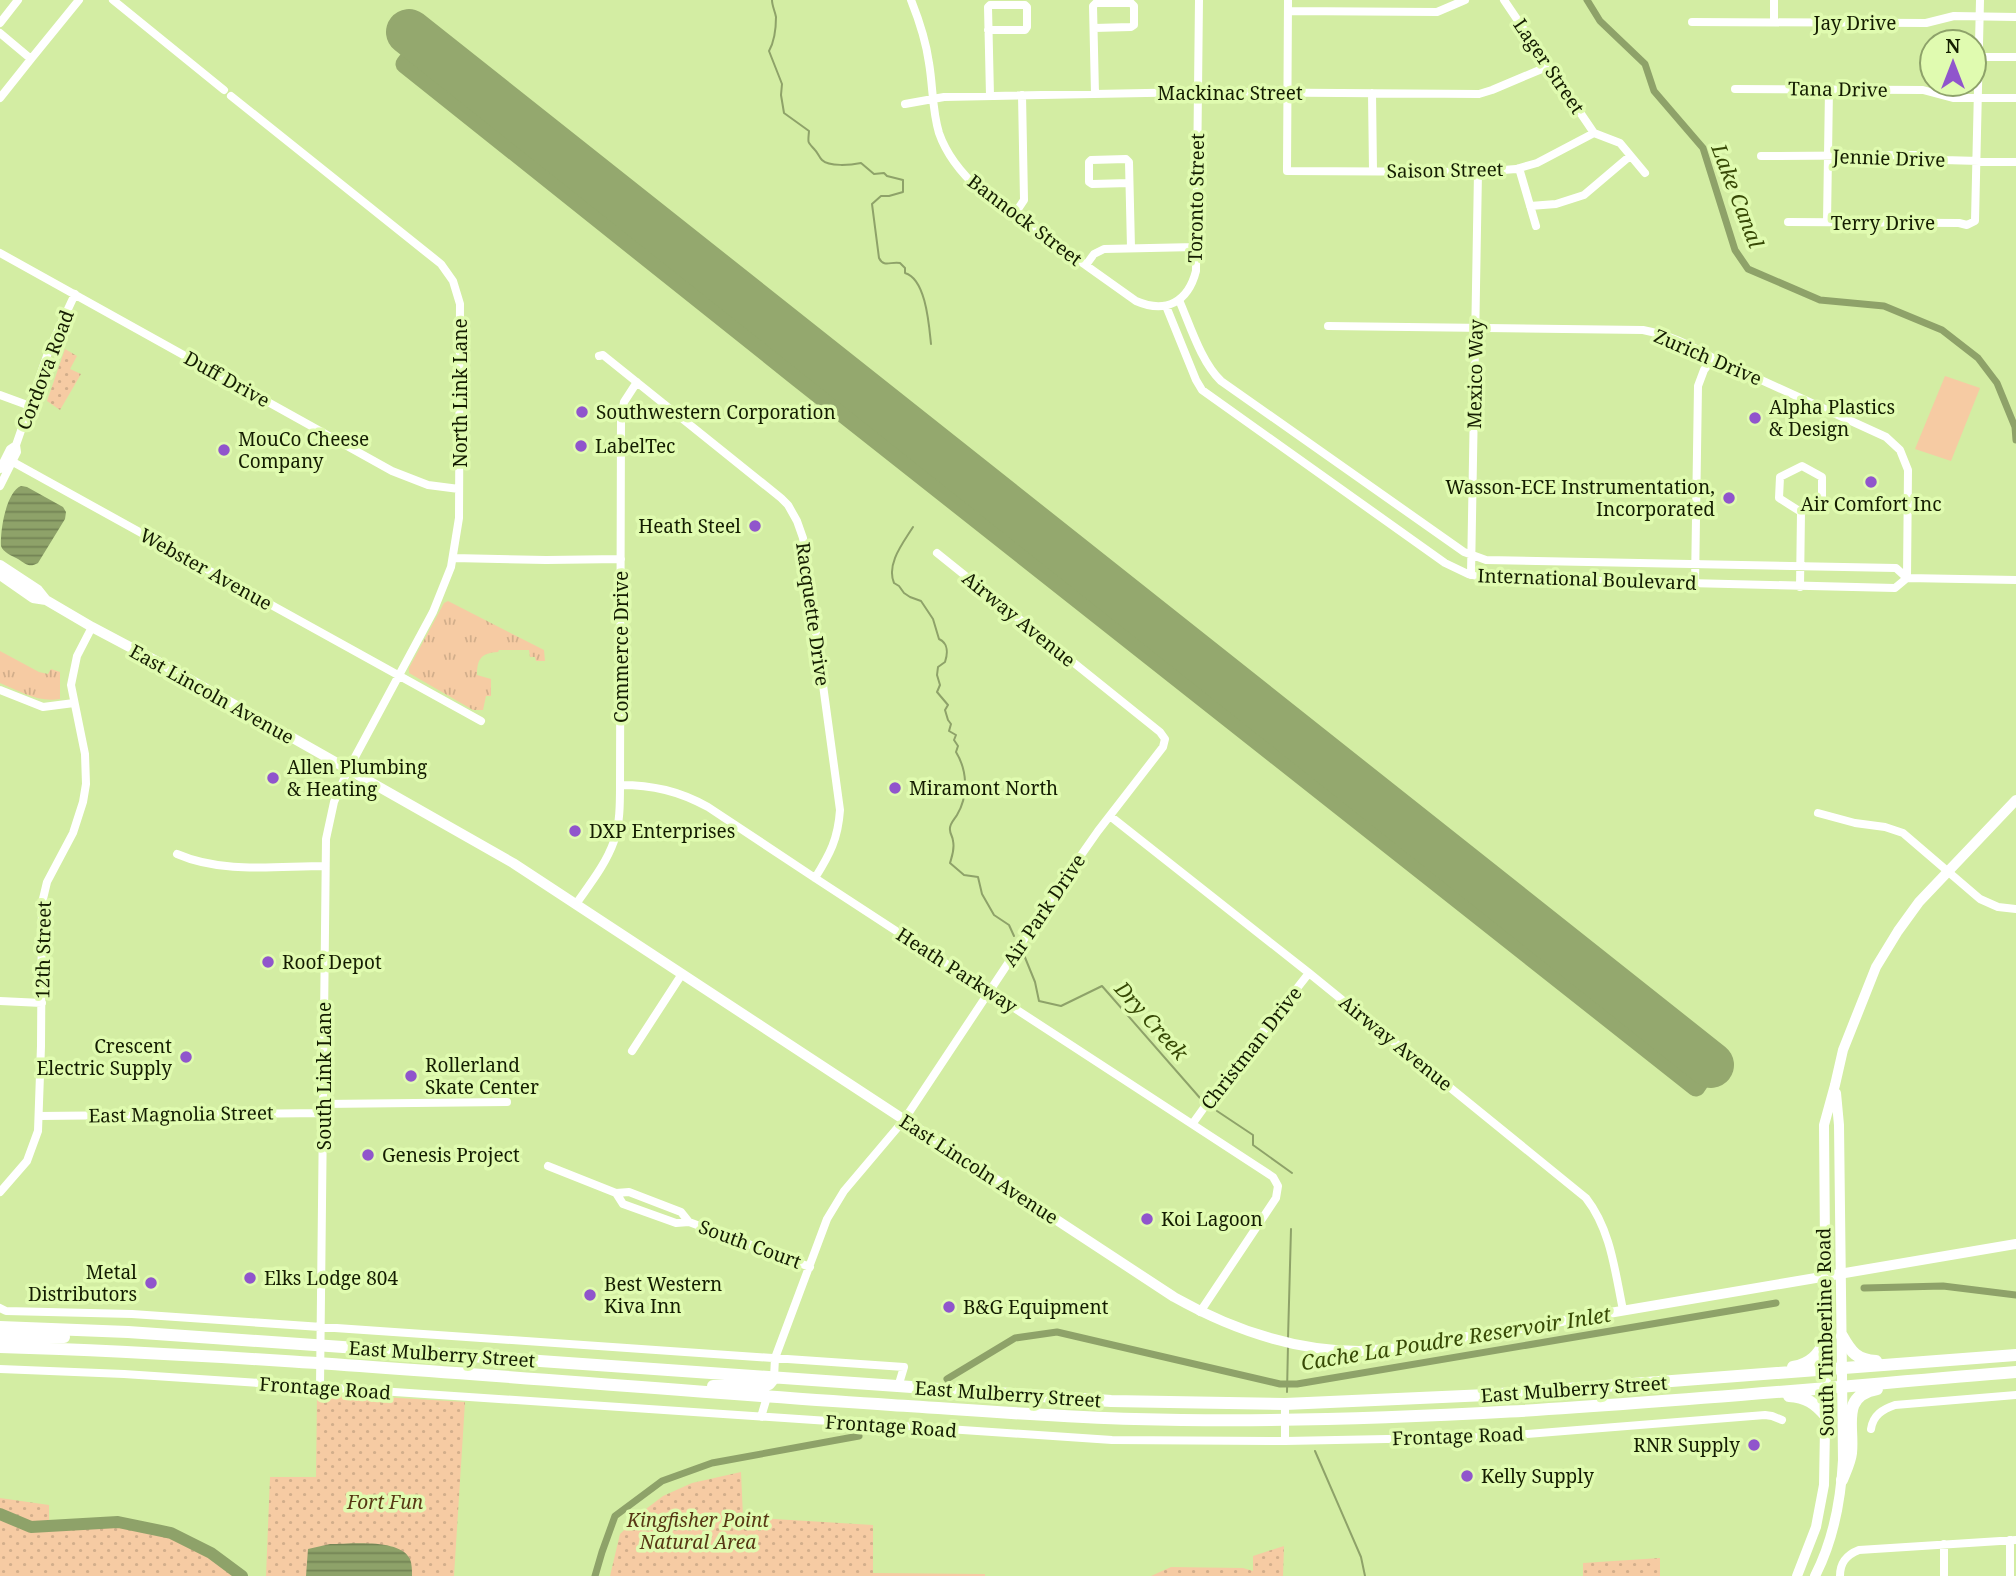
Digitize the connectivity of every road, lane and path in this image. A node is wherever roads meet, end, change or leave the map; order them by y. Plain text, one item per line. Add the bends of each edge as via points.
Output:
1 (18, 0) edge
2 (79, 0) edge
3 (113, 0) edge
4 (911, 0) edge
5 (1199, 0) edge
6 (1288, 0) edge
7 (1465, 0) edge
8 (1504, 0) edge
9 (1774, 0) edge
10 (1980, 0) edge
11 (1287, 11) junction
12 (1980, 16) junction
13 (2016, 16) edge
14 (1692, 22) dead end
15 (1774, 22) junction
16 (0, 23) edge
17 (1094, 28) junction
18 (1980, 28) edge
19 (988, 30) junction
20 (0, 33) edge
21 (1988, 57) edge
22 (2016, 57) edge
23 (31, 59) junction
24 (1549, 66) junction
25 (1735, 89) dead end
26 (1829, 89) junction
27 (1918, 90) edge
28 (1198, 92) junction
29 (1286, 93) junction
30 (1372, 93) junction
31 (1095, 94) junction
32 (990, 96) junction
33 (1022, 96) junction
34 (933, 97) junction
35 (0, 98) edge
36 (1979, 98) edge
37 (1988, 98) edge
38 (2016, 98) edge
39 (905, 104) dead end
40 (1594, 133) junction
41 (1630, 156) junction
42 (1761, 156) dead end
43 (1828, 156) junction
44 (1978, 161) junction
45 (2016, 162) edge
46 (1519, 168) junction
47 (1373, 171) junction
48 (1478, 172) junction
49 (1645, 173) dead end
50 (1129, 183) junction
51 (1530, 206) junction
52 (1014, 215) junction
53 (1788, 222) dead end
54 (1827, 222) junction
55 (1536, 226) dead end
56 (1196, 247) junction
57 (1130, 248) junction
58 (0, 253) edge
59 (1086, 265) junction
60 (75, 294) junction
61 (1173, 303) junction
62 (1328, 326) dead end
63 (1475, 327) junction
64 (599, 356) dead end
65 (1713, 358) junction
66 (637, 383) junction
67 (0, 395) edge
68 (30, 406) junction
69 (16, 445) junction
70 (13, 462) junction
71 (0, 469) edge
72 (0, 486) edge
73 (459, 489) junction
74 (1801, 512) junction
75 (937, 553) dead end
76 (1471, 555) junction
77 (453, 558) junction
78 (621, 559) junction
79 (0, 565) edge
80 (1695, 565) junction
81 (1800, 567) junction
82 (0, 575) edge
83 (1471, 575) junction
84 (1907, 578) junction
85 (2016, 580) edge
86 (1695, 584) junction
87 (1800, 587) junction
88 (46, 600) junction
89 (92, 627) junction
90 (398, 675) junction
91 (0, 690) edge
92 (74, 704) junction
93 (481, 721) dead end
94 (1165, 739) joint
95 (348, 770) junction
96 (620, 785) junction
97 (2016, 800) edge
98 (1818, 813) dead end
99 (1110, 816) junction
100 (177, 855) dead end
101 (325, 866) junction
102 (1948, 871) junction
103 (815, 878) junction
104 (576, 904) junction
105 (2016, 909) edge
106 (1309, 973) junction
107 (682, 974) junction
108 (989, 990) junction
109 (0, 1001) edge
110 (42, 1003) junction
111 (632, 1051) dead end
112 (1835, 1085) junction
113 (507, 1102) dead end
114 (323, 1108) junction
115 (39, 1116) junction
116 (904, 1120) junction
117 (1193, 1124) junction
118 (548, 1166) dead end
119 (0, 1192) edge
120 (2016, 1244) edge
121 (810, 1267) junction
122 (1841, 1273) junction
123 (1824, 1276) junction
124 (0, 1308) edge
125 (1623, 1310) junction
126 (1200, 1312) junction
127 (322, 1326) junction
128 (0, 1327) edge
129 (149, 1334) junction
130 (1842, 1336) junction
131 (0, 1338) edge
132 (1826, 1340) junction
133 (322, 1346) junction
134 (0, 1347) edge
135 (2016, 1354) edge
136 (775, 1358) junction
137 (321, 1365) junction
138 (0, 1369) edge
139 (1842, 1369) junction
140 (1826, 1370) junction
141 (2010, 1373) edge
142 (774, 1378) junction
143 (1672, 1382) junction
144 (1842, 1386) junction
145 (320, 1387) junction
146 (898, 1387) junction
147 (1826, 1388) junction
148 (667, 1390) junction
149 (2016, 1395) edge
150 (767, 1397) junction
151 (1639, 1402) junction
152 (1284, 1404) junction
153 (1001, 1411) junction
154 (1826, 1416) junction
155 (761, 1417) junction
156 (1782, 1420) dead end
157 (1285, 1421) junction
158 (1871, 1429) dead end
159 (1285, 1441) junction
160 (1842, 1480) junction
161 (2013, 1540) edge
162 (1944, 1544) junction
163 (1797, 1576) edge
164 (1815, 1576) edge
165 (1840, 1576) edge
166 (1944, 1576) edge
167 (2010, 1576) edge

1 - 16 street
2 - 23 street
3 - 73 street, North Link Lane via 441,264 453,281 460,316
4 - 34 street, Bannock Street via 925,42
5 - 28 street, Toronto Street
6 - 11 street
7 - 11 street via 1437,12
8 - 24 street, Lager Street
9 - 15 street
10 - 12 street
11 - 29 street
12 - 13 street, Jay Drive
12 - 15 street, Jay Drive via 1926,23
12 - 18 street
14 - 15 street, Jay Drive
17 - 17 street via 1096,3 1134,6 1131,27
17 - 31 street
19 - 19 street via 990,5 1027,7 1025,30
19 - 32 street
20 - 23 street
21 - 22 street
23 - 35 street
24 - 30 street, Mackinac Street via 1479,94
24 - 40 street, Lager Street
25 - 26 street, Tana Drive
26 - 27 street, Tana Drive
26 - 43 street
28 - 29 street, Mackinac Street
28 - 31 street, Mackinac Street
28 - 56 street, Toronto Street
29 - 30 street, Mackinac Street
29 - 47 street, Saison Street via 1287,171
30 - 47 street
31 - 33 street, Mackinac Street
32 - 33 street, Mackinac Street
32 - 34 street, Mackinac Street
33 - 52 street via 1024,200
34 - 39 street, Mackinac Street
34 - 52 street, Bannock Street via 940,135 949,154 980,190
36 - 44 street
37 - 38 street
40 - 41 street via 1619,143
40 - 46 street, Saison Street
41 - 49 street
41 - 51 street via 1584,195
42 - 43 street, Jennie Drive
43 - 44 street, Jennie Drive via 1914,155
43 - 54 street
44 - 45 street, Jennie Drive
44 - 54 street, Terry Drive via 1975,221 1967,225
46 - 48 street, Saison Street
46 - 51 street
47 - 48 street, Saison Street
48 - 63 street, Mexico Way
50 - 50 street via 1126,159 1089,162 1092,184
50 - 57 street
51 - 55 street
52 - 59 street, Bannock Street
53 - 54 street, Terry Drive
56 - 57 street
56 - 61 street, Toronto Street via 1193,284
57 - 59 street via 1099,250
58 - 60 street, Duff Drive
59 - 61 street, Bannock Street via 1147,306
60 - 68 street, Cordova Road
60 - 73 street, Duff Drive via 392,471 428,485
61 - 76 street, International Boulevard via 1221,381
61 - 83 street, International Boulevard via 1202,390 1445,563
62 - 63 street, Zurich Drive
63 - 65 street, Zurich Drive via 1643,330 1664,334
63 - 76 street, Mexico Way
64 - 66 street, Racquette Drive
65 - 80 street via 1698,386
65 - 84 street, Zurich Drive via 1886,438 1900,450 1908,470
66 - 78 street, Commerce Drive via 624,402 621,417
66 - 103 street, Racquette Drive via 767,486 788,505 797,521 840,810 836,840
67 - 68 street
68 - 69 street, Cordova Road
69 - 70 street, Cordova Road
69 - 71 street, Cordova Road
70 - 72 street, Cordova Road
70 - 90 street, Webster Avenue
73 - 77 street, North Link Lane
74 - 74 street via 1822,500 1822,477 1802,466 1780,477 1779,498
74 - 81 street
75 - 94 street, Airway Avenue
76 - 80 street, International Boulevard via 1486,560
76 - 83 street, Mexico Way
77 - 78 street
77 - 90 street, North Link Lane via 443,592
78 - 96 street, Commerce Drive
79 - 88 street, East Lincoln Avenue
80 - 81 street, International Boulevard
80 - 86 street
81 - 84 street, International Boulevard via 1896,568
81 - 87 street
82 - 88 street, East Lincoln Avenue via 33,598
83 - 86 street, International Boulevard
84 - 85 street, International Boulevard
84 - 87 street, International Boulevard via 1895,588
86 - 87 street, International Boulevard
88 - 89 street, East Lincoln Avenue
89 - 92 street, 12th Street via 73,671
89 - 95 street, East Lincoln Avenue
90 - 93 street, Webster Avenue
90 - 95 street, North Link Lane
91 - 92 street via 43,707
92 - 110 street, 12th Street via 86,784 73,832 44,892
94 - 99 street, Air Park Drive
95 - 101 street, South Link Lane via 329,820
95 - 104 street, East Lincoln Avenue
96 - 103 street, Heath Parkway via 660,788 690,797
96 - 104 street, Commerce Drive via 614,841
97 - 102 main road, South Timberline Road
98 - 102 street via 1903,833
99 - 106 street, Airway Avenue
99 - 108 street, Air Park Drive
100 - 101 street via 222,867
101 - 114 street, South Link Lane
102 - 105 street via 1980,899
102 - 112 main road, South Timberline Road via 1919,902 1876,967 1843,1049
103 - 108 street, Heath Parkway
104 - 107 street, East Lincoln Avenue
106 - 117 street, Christman Drive
106 - 125 street, Airway Avenue via 1586,1198 1609,1246
107 - 111 street
107 - 116 street, East Lincoln Avenue
108 - 116 street, Air Park Drive
108 - 117 street, Heath Parkway
109 - 110 street
110 - 115 street, 12th Street
112 - 122 main road, South Timberline Road
112 - 123 main road, South Timberline Road via 1824,1125
113 - 114 street, East Magnolia Street
114 - 115 street, East Magnolia Street
114 - 127 street, South Link Lane
115 - 119 street, 12th Street via 28,1159
116 - 121 street, Air Park Drive via 844,1191 827,1219
116 - 126 street, East Lincoln Avenue
117 - 126 street, Heath Parkway via 1273,1177 1278,1186 1276,1198
118 - 121 street, South Court via 681,1212 690,1222
120 - 122 street, East Lincoln Avenue
121 - 136 street, Air Park Drive
122 - 123 street, East Lincoln Avenue
122 - 130 main road, South Timberline Road
123 - 125 street, East Lincoln Avenue
123 - 132 main road, South Timberline Road
124 - 127 street, Frontage Road
125 - 126 street, East Lincoln Avenue via 1403,1348 1358,1351 1287,1342
127 - 133 street, South Link Lane
127 - 136 street, Frontage Road
128 - 129 highway, East Mulberry Street
129 - 131 highway
129 - 133 highway, East Mulberry Street
130 - 135 highway via 1856,1356 1874,1361 2005,1351
130 - 139 main road, South Timberline Road
132 - 140 main road, South Timberline Road
132 - 143 highway via 1816,1357 1798,1367 1709,1374
133 - 137 street, South Link Lane
133 - 142 highway, East Mulberry Street
134 - 137 highway, East Mulberry Street
135 - 139 highway, East Mulberry Street
136 - 142 street, Air Park Drive
136 - 146 street, Frontage Road via 904,1367
137 - 145 street, South Link Lane
137 - 148 highway, East Mulberry Street
138 - 145 street, Frontage Road
139 - 140 highway, East Mulberry Street
139 - 144 main road, South Timberline Road
140 - 143 highway, East Mulberry Street
140 - 147 main road, South Timberline Road
141 - 144 highway, East Mulberry Street
141 - 160 highway via 1861,1394 1852,1405 1851,1456
142 - 146 highway, East Mulberry Street
142 - 148 highway via 764,1386
142 - 153 highway via 802,1391
143 - 152 highway, East Mulberry Street
144 - 147 highway, East Mulberry Street
144 - 160 main road, South Timberline Road
145 - 155 street, Frontage Road
146 - 152 highway, East Mulberry Street via 1111,1401
147 - 151 highway, East Mulberry Street
147 - 154 main road, South Timberline Road
148 - 150 highway, East Mulberry Street
149 - 158 street via 1895,1405 1880,1412
150 - 153 highway, East Mulberry Street
150 - 155 street
151 - 154 highway via 1664,1405 1794,1396 1811,1401
151 - 157 highway, East Mulberry Street via 1408,1418
152 - 157 street
153 - 157 highway, East Mulberry Street
154 - 163 main road, South Timberline Road via 1820,1508
155 - 159 street, Frontage Road via 1099,1440
156 - 159 street, Frontage Road via 1765,1415 1492,1437
157 - 159 street
160 - 164 main road, South Timberline Road
161 - 162 street
161 - 167 street
162 - 165 street via 1858,1550 1843,1561
162 - 166 street

